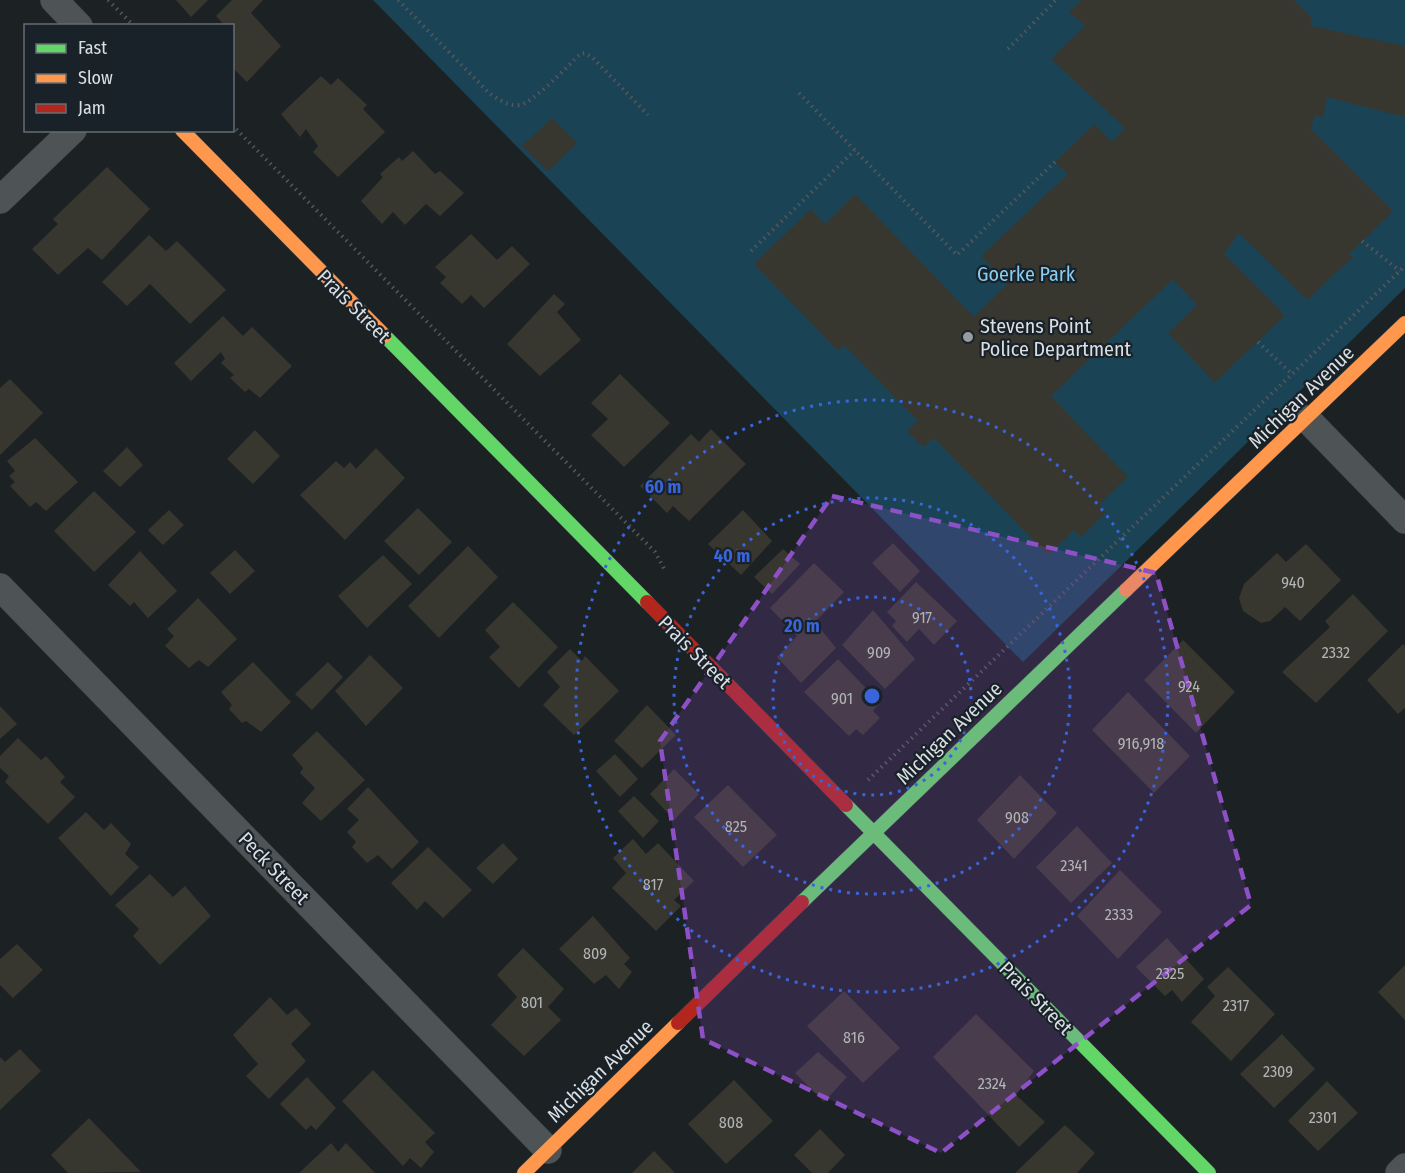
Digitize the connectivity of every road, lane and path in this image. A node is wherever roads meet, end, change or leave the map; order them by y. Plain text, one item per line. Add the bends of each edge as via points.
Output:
1 (54, 0) edge
2 (108, 0) edge
3 (398, 0) edge
4 (1056, 0) edge
5 (77, 24) edge
6 (132, 24) edge
7 (1008, 49) dead end
8 (799, 93) dead end
9 (648, 115) dead end
10 (234, 127) edge
11 (71, 132) edge
12 (184, 132) edge
13 (855, 150) junction
14 (1055, 162) dead end
15 (0, 200) edge
16 (1362, 241) dead end
17 (751, 251) dead end
18 (1405, 266) edge
19 (1400, 271) junction
20 (1405, 323) edge
21 (1258, 342) dead end
22 (1293, 375) junction
23 (1307, 419) junction
24 (1405, 520) edge
25 (670, 578) dead end
26 (0, 587) edge
27 (859, 773) dead end
28 (873, 833) junction
29 (548, 1150) junction
30 (1405, 1167) edge
31 (524, 1173) edge
32 (1209, 1173) edge
33 (1399, 1173) edge

1 - 5 street
2 - 6 path
3 - 9 path via 489,93 504,103 520,105 535,96 585,53
4 - 7 path
8 - 13 path
10 - 25 path via 655,552
11 - 15 street
12 - 28 street, Prais Street
13 - 14 path via 957,255
13 - 17 path
16 - 19 path
18 - 19 path
19 - 22 path
20 - 23 street, Michigan Avenue
21 - 22 path
22 - 27 path via 867,782
23 - 24 street
23 - 28 street, Michigan Avenue
26 - 29 street, Peck Street
28 - 29 street, Michigan Avenue
28 - 32 street, Prais Street
29 - 31 street, Michigan Avenue
30 - 33 street

